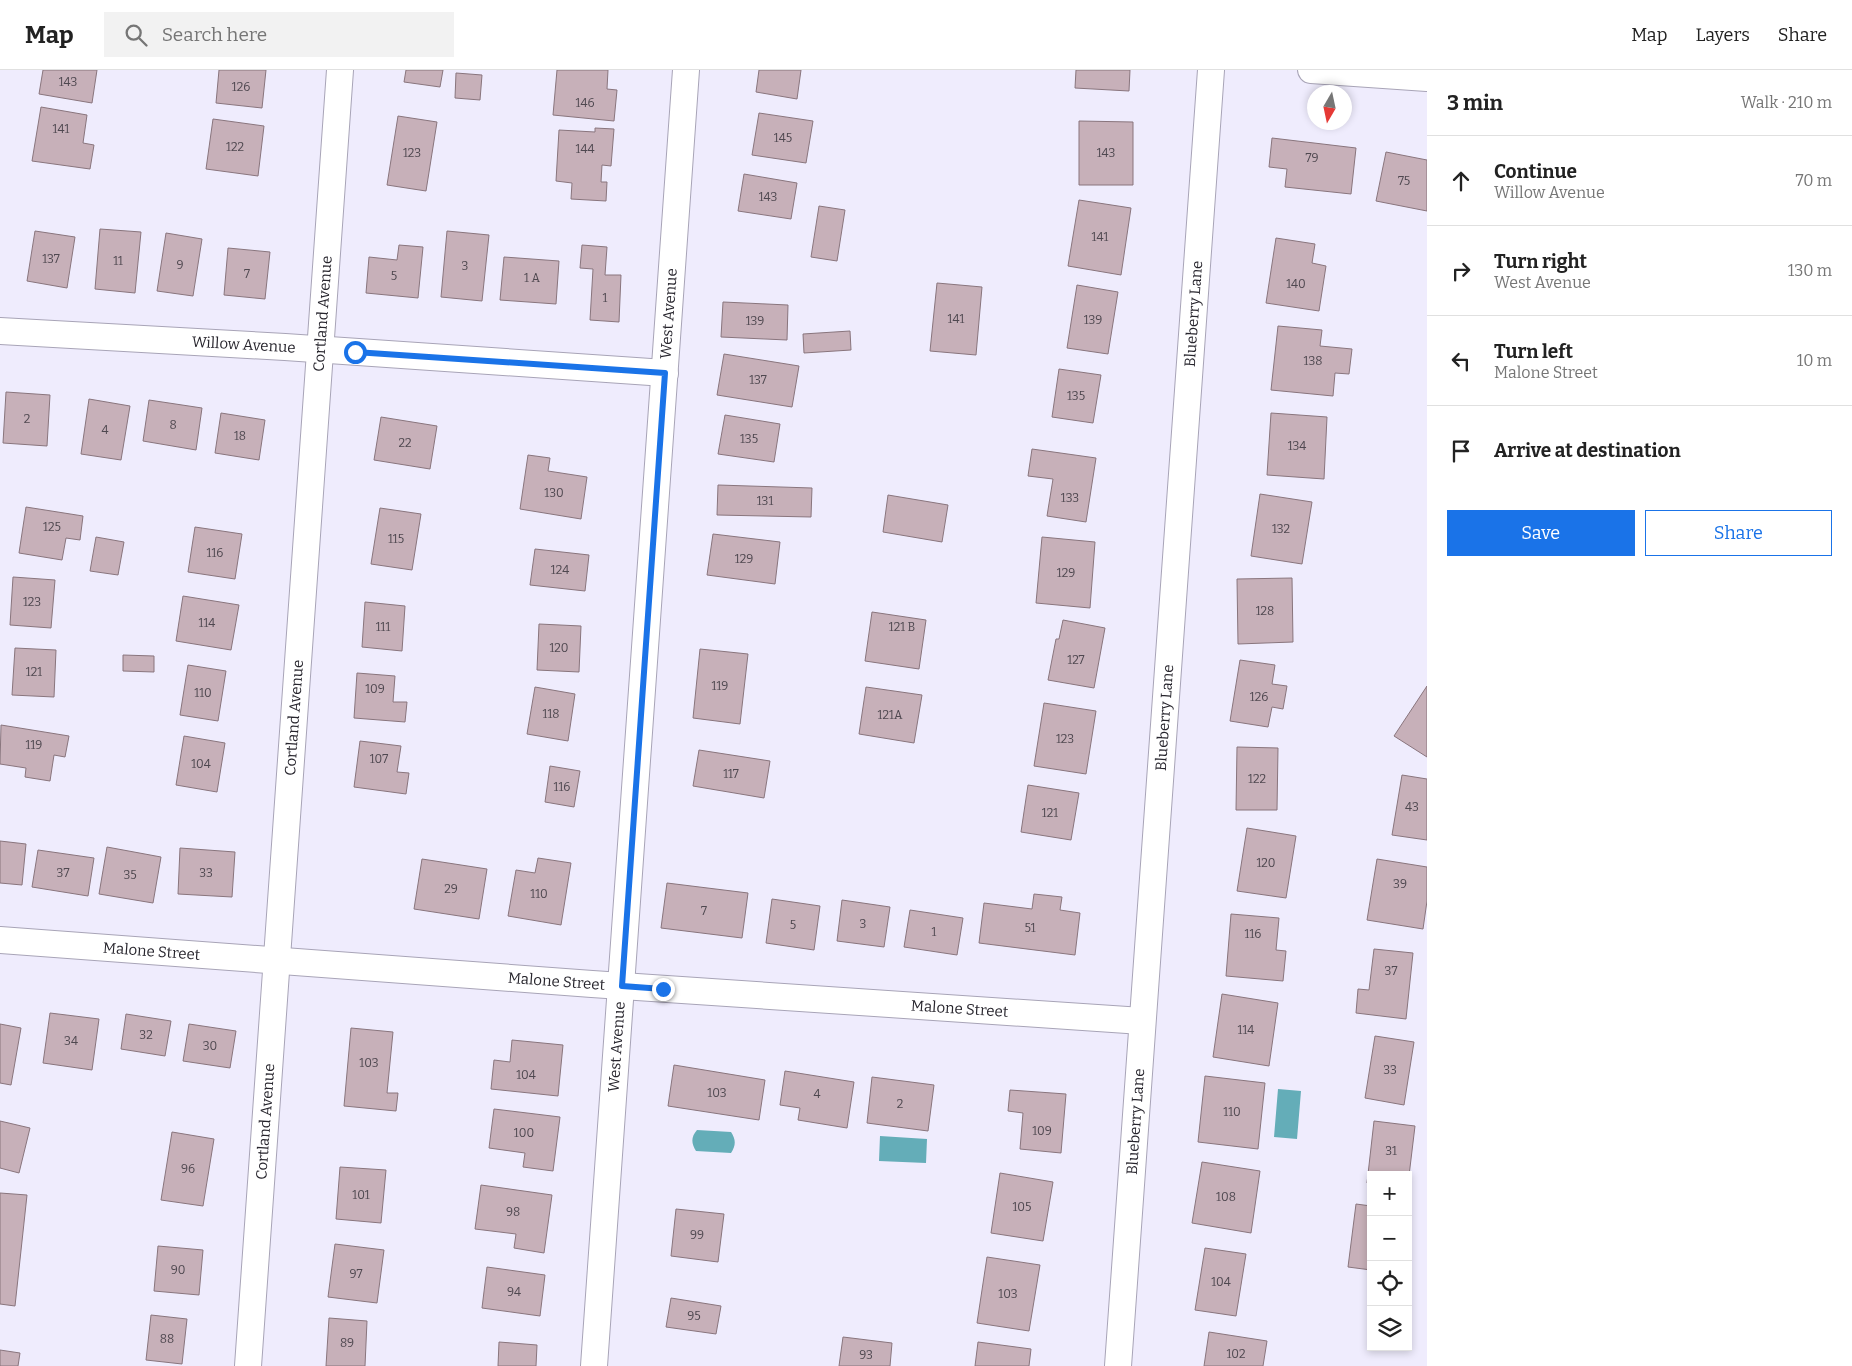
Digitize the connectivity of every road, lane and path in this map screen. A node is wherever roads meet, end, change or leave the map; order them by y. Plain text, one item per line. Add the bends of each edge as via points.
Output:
1 (340, 70) edge
2 (686, 70) edge
3 (1211, 70) edge
4 (1311, 70) edge
5 (1427, 78) edge
6 (0, 332) edge
7 (320, 350) junction
8 (665, 373) junction
9 (0, 940) edge
10 (276, 960) junction
11 (622, 986) junction
12 (1142, 1021) junction
13 (248, 1366) edge
14 (594, 1366) edge
15 (1118, 1366) edge

1 - 7 street, Cortland Avenue
2 - 8 street, West Avenue
3 - 12 street, Blueberry Lane
4 - 5 street
6 - 7 street, Willow Avenue
7 - 8 street, Willow Avenue
7 - 10 street, Cortland Avenue
8 - 11 street, West Avenue
9 - 10 street, Malone Street
10 - 11 street, Malone Street
10 - 13 street, Cortland Avenue
11 - 12 street, Malone Street
11 - 14 street, West Avenue
12 - 15 street, Blueberry Lane

